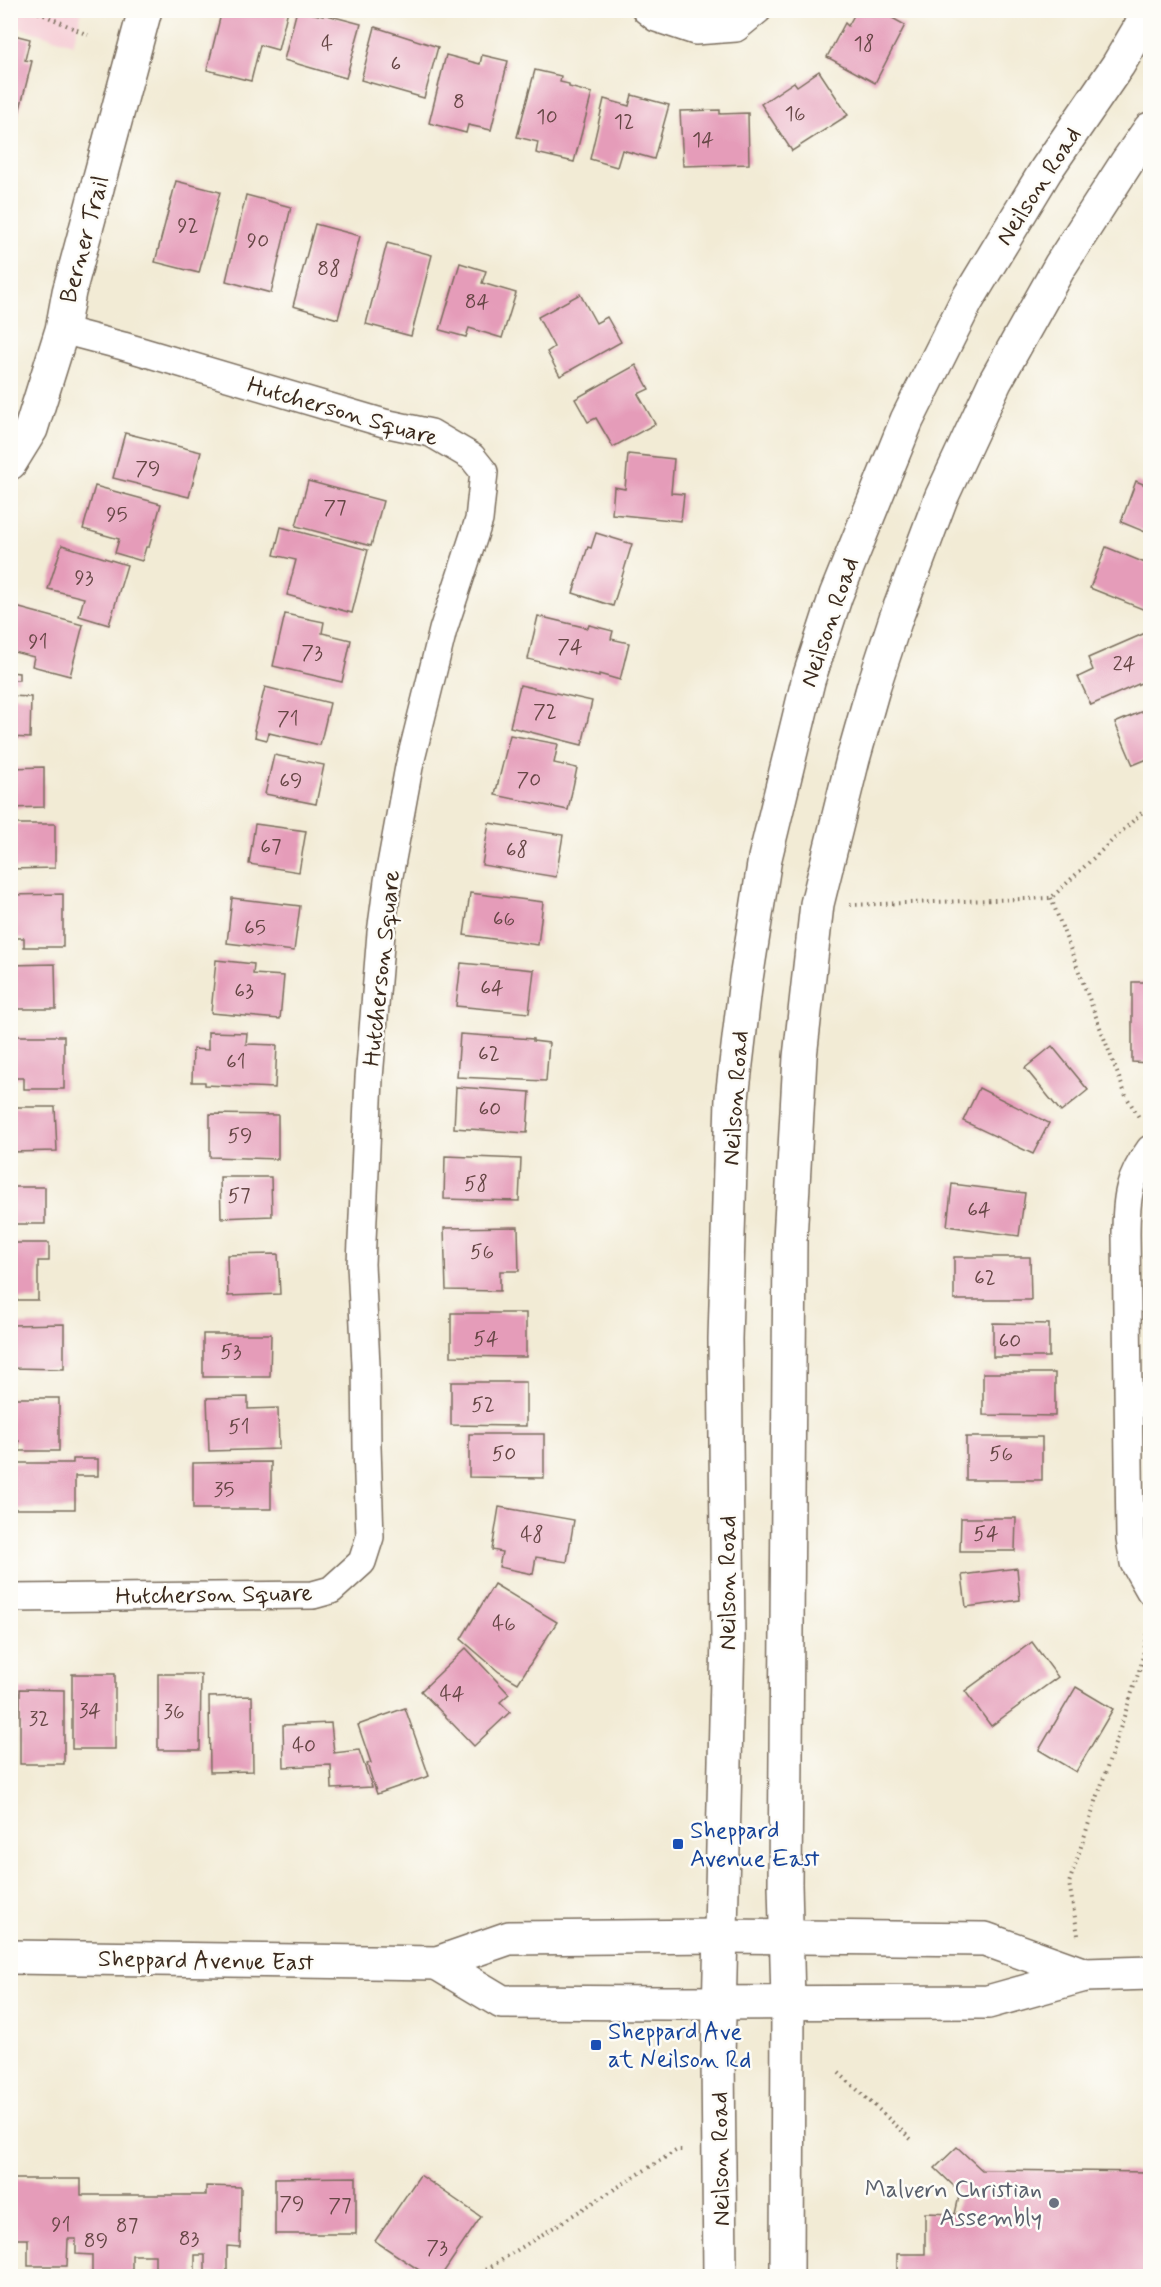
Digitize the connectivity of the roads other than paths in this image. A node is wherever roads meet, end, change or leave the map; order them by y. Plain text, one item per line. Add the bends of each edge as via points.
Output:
1 (145, 10) edge
2 (645, 10) edge
3 (758, 10) edge
4 (1150, 11) edge
5 (1150, 129) edge
6 (62, 330) junction
7 (10, 463) edge
8 (1148, 1139) edge
9 (1150, 1591) edge
10 (10, 1598) edge
11 (720, 1936) junction
12 (785, 1938) junction
13 (10, 1958) edge
14 (437, 1963) junction
15 (1150, 1973) edge
16 (1085, 1975) junction
17 (719, 2001) junction
18 (788, 2001) junction
19 (720, 2277) edge
20 (787, 2277) edge

1 - 6 main road, Berner Trail
2 - 3 street via 656,18 695,31 736,28
4 - 11 main road, Neilson Road via 966,302 907,420 836,595 808,681 765,858 732,1098 725,1339 728,1636
5 - 12 main road via 1060,266 995,382 941,498 874,685 817,904 800,1057 790,1240
6 - 7 main road, Berner Trail via 31,429
6 - 10 street, Hutcherson Square via 384,423 431,433 472,457 484,472 479,520 443,630 409,767 381,933 369,1078 361,1264 370,1537 362,1562 331,1590 313,1595
8 - 9 street via 1126,1202 1126,1235 1130,1539 1134,1563
11 - 12 main road, Sheppard Avenue East
11 - 14 main road, Sheppard Avenue East via 509,1938
11 - 17 main road, Neilson Road
12 - 16 main road, Sheppard Avenue East via 985,1939
12 - 18 main road
13 - 14 main road, Sheppard Avenue East
14 - 17 main road, Sheppard Avenue East via 502,2002
15 - 16 main road, Sheppard Avenue East
16 - 18 main road, Sheppard Avenue East via 988,2002
17 - 18 main road, Sheppard Avenue East
17 - 19 main road, Neilson Road
18 - 20 main road

